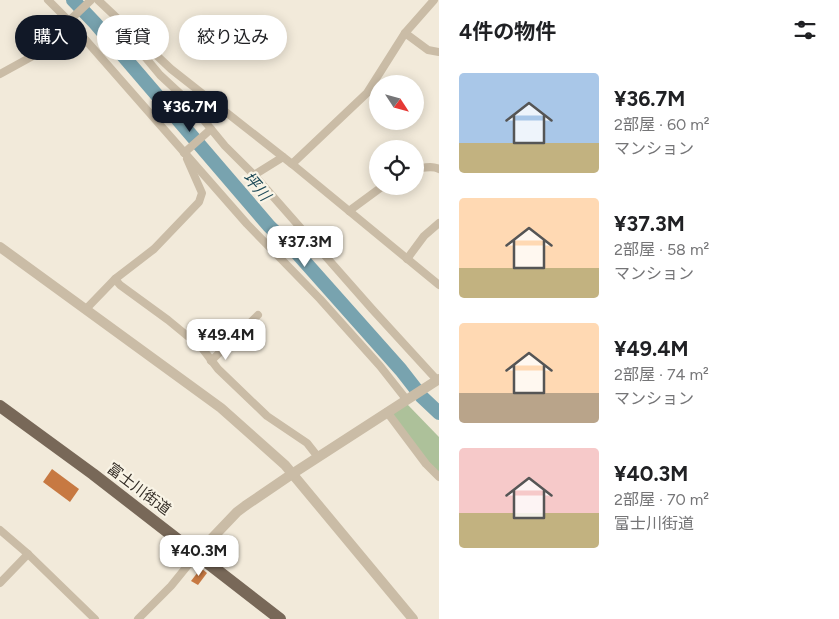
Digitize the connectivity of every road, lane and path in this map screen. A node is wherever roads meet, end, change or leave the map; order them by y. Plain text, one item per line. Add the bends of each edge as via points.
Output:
1 (48, 0) edge
2 (91, 0) edge
3 (98, 0) edge
4 (434, 0) edge
5 (66, 15) edge
6 (75, 15) edge
7 (114, 15) edge
8 (405, 33) junction
9 (87, 37) edge
10 (439, 52) edge
11 (26, 60) edge
12 (148, 60) edge
13 (162, 60) edge
14 (0, 74) edge
15 (209, 130) junction
16 (186, 151) junction
17 (283, 157) junction
18 (292, 164) junction
19 (424, 169) edge
20 (439, 170) edge
21 (254, 175) junction
22 (371, 195) edge
23 (349, 211) junction
24 (439, 223) edge
25 (0, 247) edge
26 (407, 259) junction
27 (116, 279) junction
28 (439, 285) edge
29 (86, 309) junction
30 (258, 315) dead end
31 (211, 361) junction
32 (436, 380) edge
33 (408, 398) junction
34 (0, 406) edge
35 (387, 412) junction
36 (318, 457) junction
37 (292, 474) junction
38 (439, 477) edge
39 (0, 530) edge
40 (28, 554) junction
41 (197, 554) junction
42 (0, 583) edge
43 (95, 619) edge
44 (138, 619) edge
45 (280, 619) edge
46 (413, 619) edge

1 - 5 street
2 - 6 street
3 - 7 street
4 - 8 street
8 - 10 street via 428,50
8 - 18 street via 367,94
9 - 16 street
11 - 14 street
12 - 15 street via 188,101
13 - 17 street
15 - 16 street
15 - 21 street
16 - 27 street via 202,193 198,202 154,249
16 - 33 street via 247,224 320,299
17 - 18 street
17 - 21 street
18 - 23 street
19 - 20 street
21 - 32 street
22 - 23 street
23 - 26 street
24 - 26 street via 424,236
25 - 29 street
26 - 28 street
27 - 29 street
27 - 31 street via 202,348
29 - 37 street via 221,408
30 - 31 street
31 - 36 street via 267,416 307,444
32 - 33 street
33 - 35 street
34 - 41 main road, 富士川街道
35 - 36 street
35 - 38 street
36 - 37 street
37 - 41 street via 237,512
37 - 46 street
39 - 40 street
40 - 42 street
40 - 43 street
41 - 44 street
41 - 45 main road, 富士川街道

